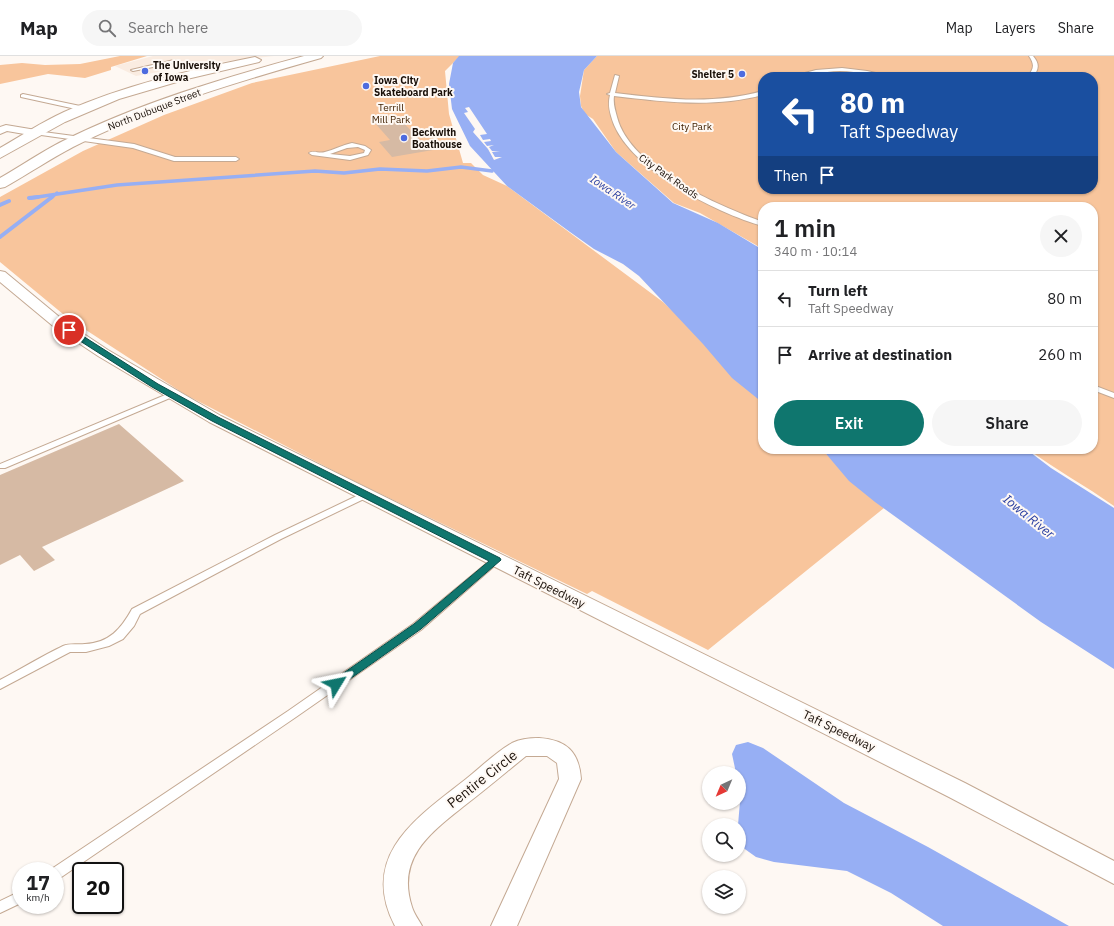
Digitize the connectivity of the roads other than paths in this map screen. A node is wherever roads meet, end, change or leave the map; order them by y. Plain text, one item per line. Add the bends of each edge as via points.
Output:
1 (274, 56) edge
2 (317, 56) edge
3 (1031, 56) edge
4 (133, 70) dead end
5 (198, 72) junction
6 (813, 72) edge
7 (867, 72) edge
8 (1034, 72) edge
9 (618, 76) dead end
10 (610, 94) junction
11 (758, 94) edge
12 (23, 96) dead end
13 (85, 108) junction
14 (0, 131) edge
15 (36, 133) junction
16 (78, 139) junction
17 (312, 153) dead end
18 (0, 154) edge
19 (325, 154) junction
20 (236, 159) dead end
21 (0, 184) edge
22 (758, 222) edge
23 (0, 275) edge
24 (1098, 389) edge
25 (173, 395) junction
26 (1114, 396) edge
27 (2, 466) dead end
28 (364, 495) junction
29 (496, 560) junction
30 (0, 685) edge
31 (64, 868) edge
32 (1114, 874) edge
33 (12, 901) edge
34 (0, 907) edge
35 (409, 926) edge
36 (504, 926) edge

1 - 5 main road, North Dubuque Street
2 - 16 main road, North Dubuque Street via 192,93
3 - 8 lane via 1037,65
4 - 5 lane via 174,61
5 - 13 main road, North Dubuque Street via 146,86
6 - 7 lane
9 - 10 lane
10 - 11 lane via 705,101
10 - 22 lane, City Park Roads via 617,125 634,151 648,164 710,203
12 - 13 lane
13 - 15 main road, North Dubuque Street
14 - 15 street via 6,128
15 - 16 lane
15 - 18 main road, North Dubuque Street
16 - 20 lane via 134,146 174,158
16 - 21 main road, North Dubuque Street
17 - 19 lane
19 - 19 lane via 354,157 366,154 368,150 354,145
23 - 25 street, Taft Speedway via 58,323 103,354
24 - 26 lane
25 - 27 lane
25 - 28 street, Taft Speedway
28 - 29 street, Taft Speedway
28 - 30 lane via 136,612 119,636 86,648 68,648
29 - 31 lane via 417,627
29 - 32 street, Taft Speedway via 956,790
33 - 34 lane
35 - 36 street, Pentire Circle via 398,902 396,887 400,862 408,843 422,826 520,749 533,745 547,746 560,752 567,759 571,767 570,779

